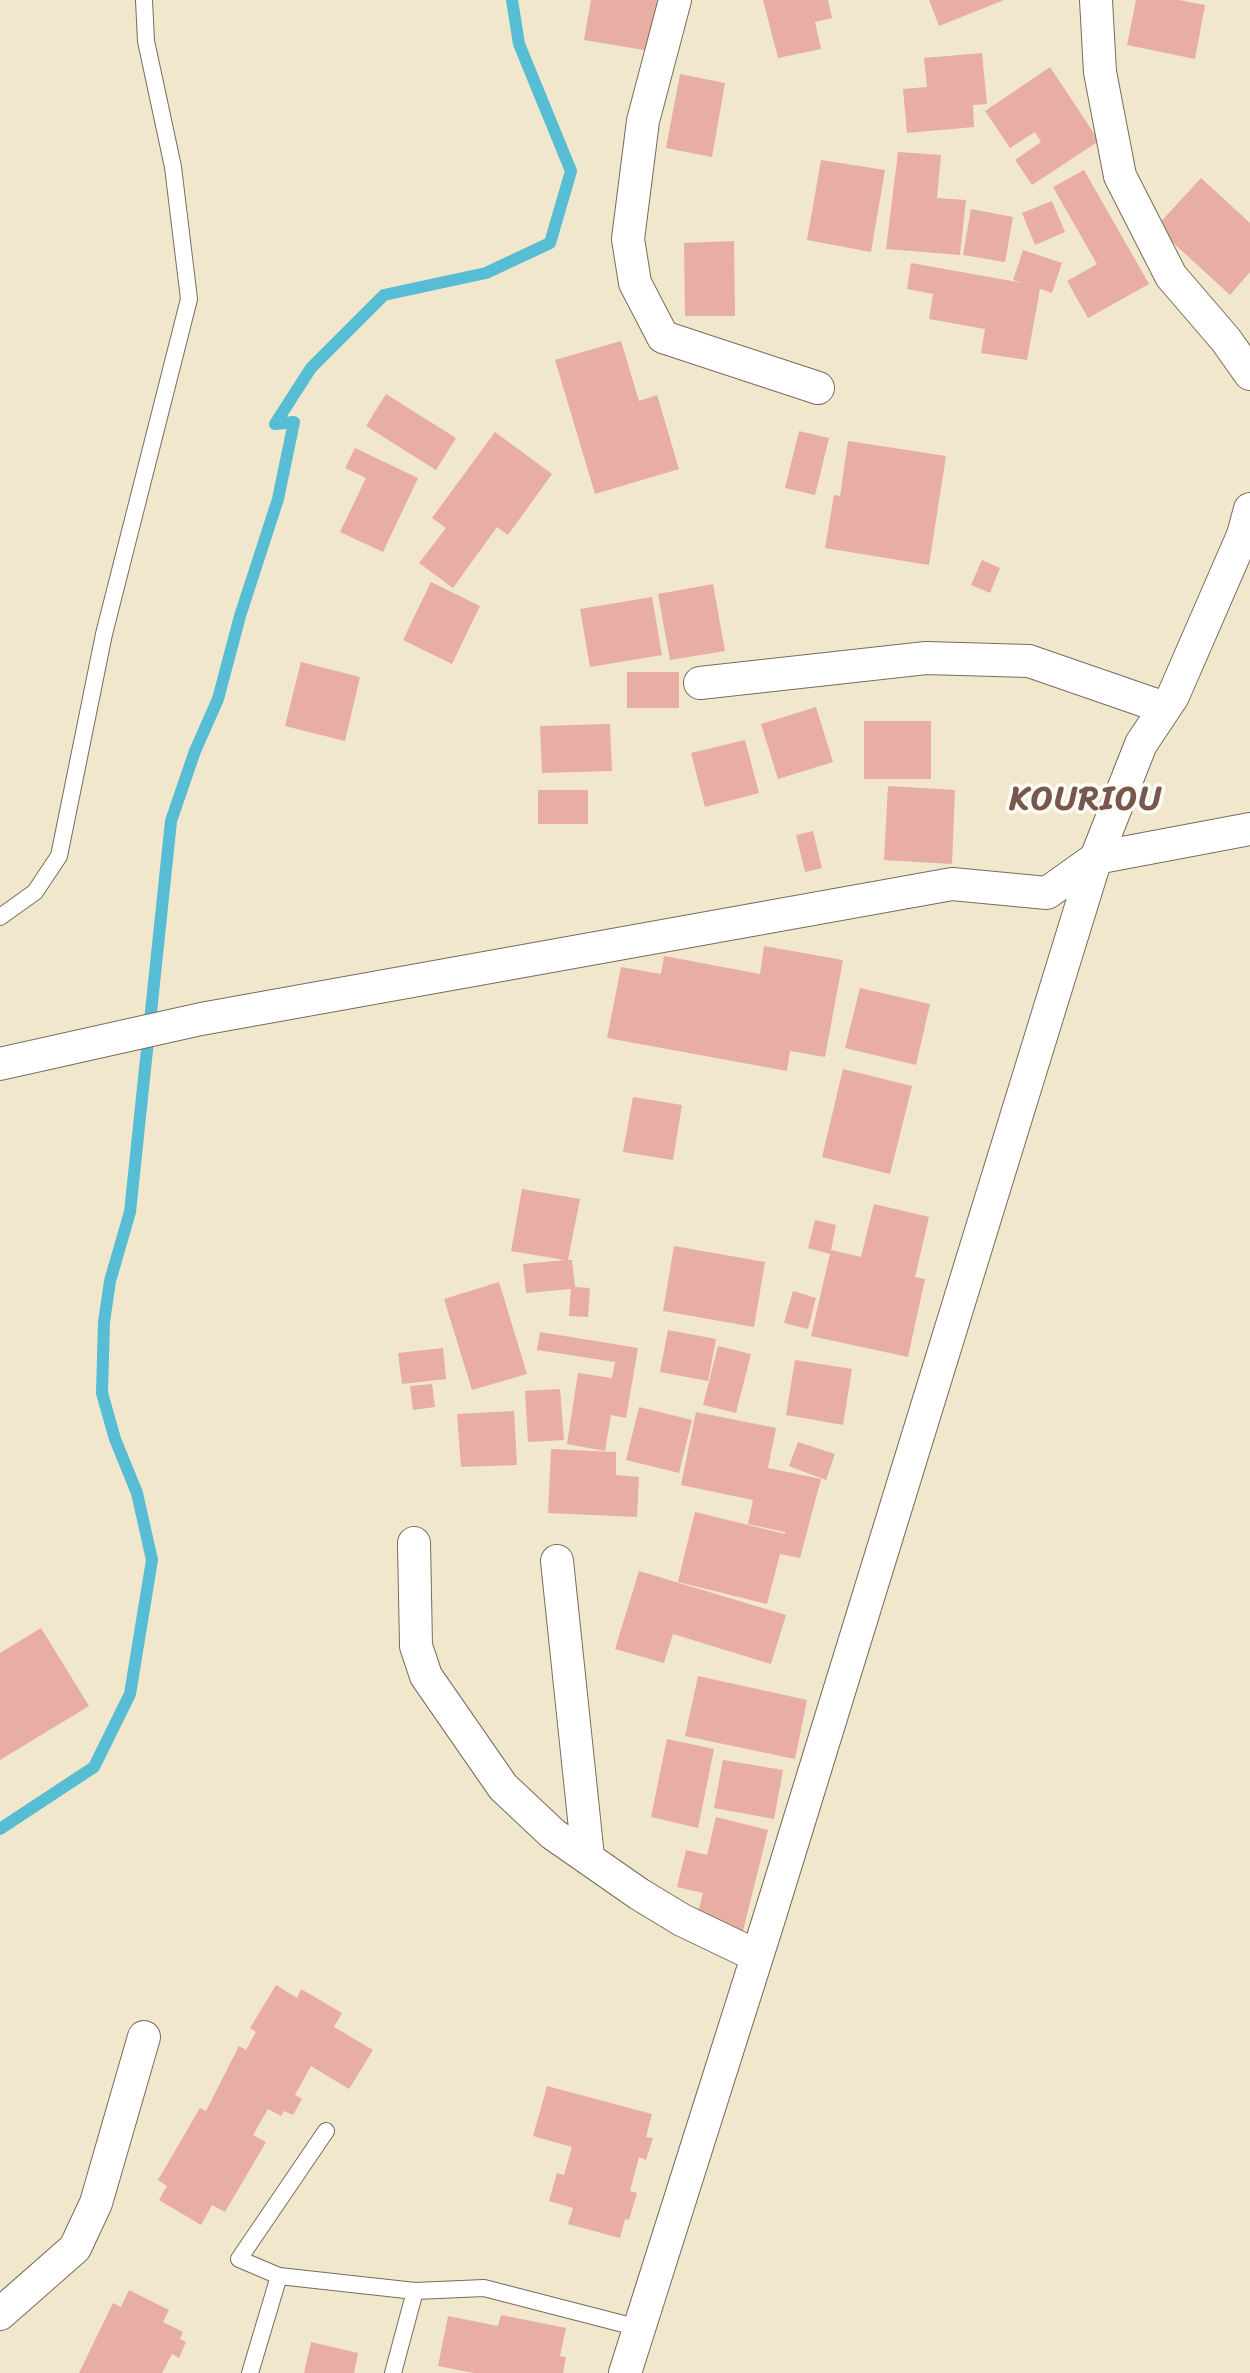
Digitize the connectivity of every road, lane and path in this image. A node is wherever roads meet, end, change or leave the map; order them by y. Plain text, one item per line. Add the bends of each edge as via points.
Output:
1 (144, 0) edge
2 (675, 0) edge
3 (1097, 0) edge
4 (1250, 374) edge
5 (818, 388) dead end
6 (1250, 509) edge
7 (700, 683) dead end
8 (1165, 708) junction
9 (1250, 828) edge
10 (1096, 858) junction
11 (0, 917) edge
12 (0, 1065) edge
13 (414, 1543) dead end
14 (557, 1560) dead end
15 (588, 1857) junction
16 (757, 1956) junction
17 (144, 2037) dead end
18 (326, 2131) dead end
19 (279, 2276) junction
20 (415, 2291) junction
21 (0, 2314) edge
22 (639, 2328) junction
23 (250, 2373) edge
24 (393, 2373) edge
25 (625, 2373) edge

1 - 11 lane via 146,41 173,167 189,299 104,634 59,856 34,892
2 - 5 street via 643,121 628,239 635,283 663,337
3 - 4 street via 1100,72 1120,176 1171,276
6 - 8 street via 1209,615
7 - 8 street via 926,658 1029,661
8 - 10 street via 1141,744
9 - 10 street
10 - 12 street via 1047,893 952,884 201,1019
10 - 16 street
13 - 15 street via 416,1646 426,1676 503,1787 553,1834
14 - 15 street
15 - 16 street via 682,1920
16 - 22 street
17 - 21 street via 96,2203 75,2248
18 - 19 lane via 239,2259
19 - 20 lane
19 - 23 lane
20 - 22 lane via 484,2288
20 - 24 lane
22 - 25 street

